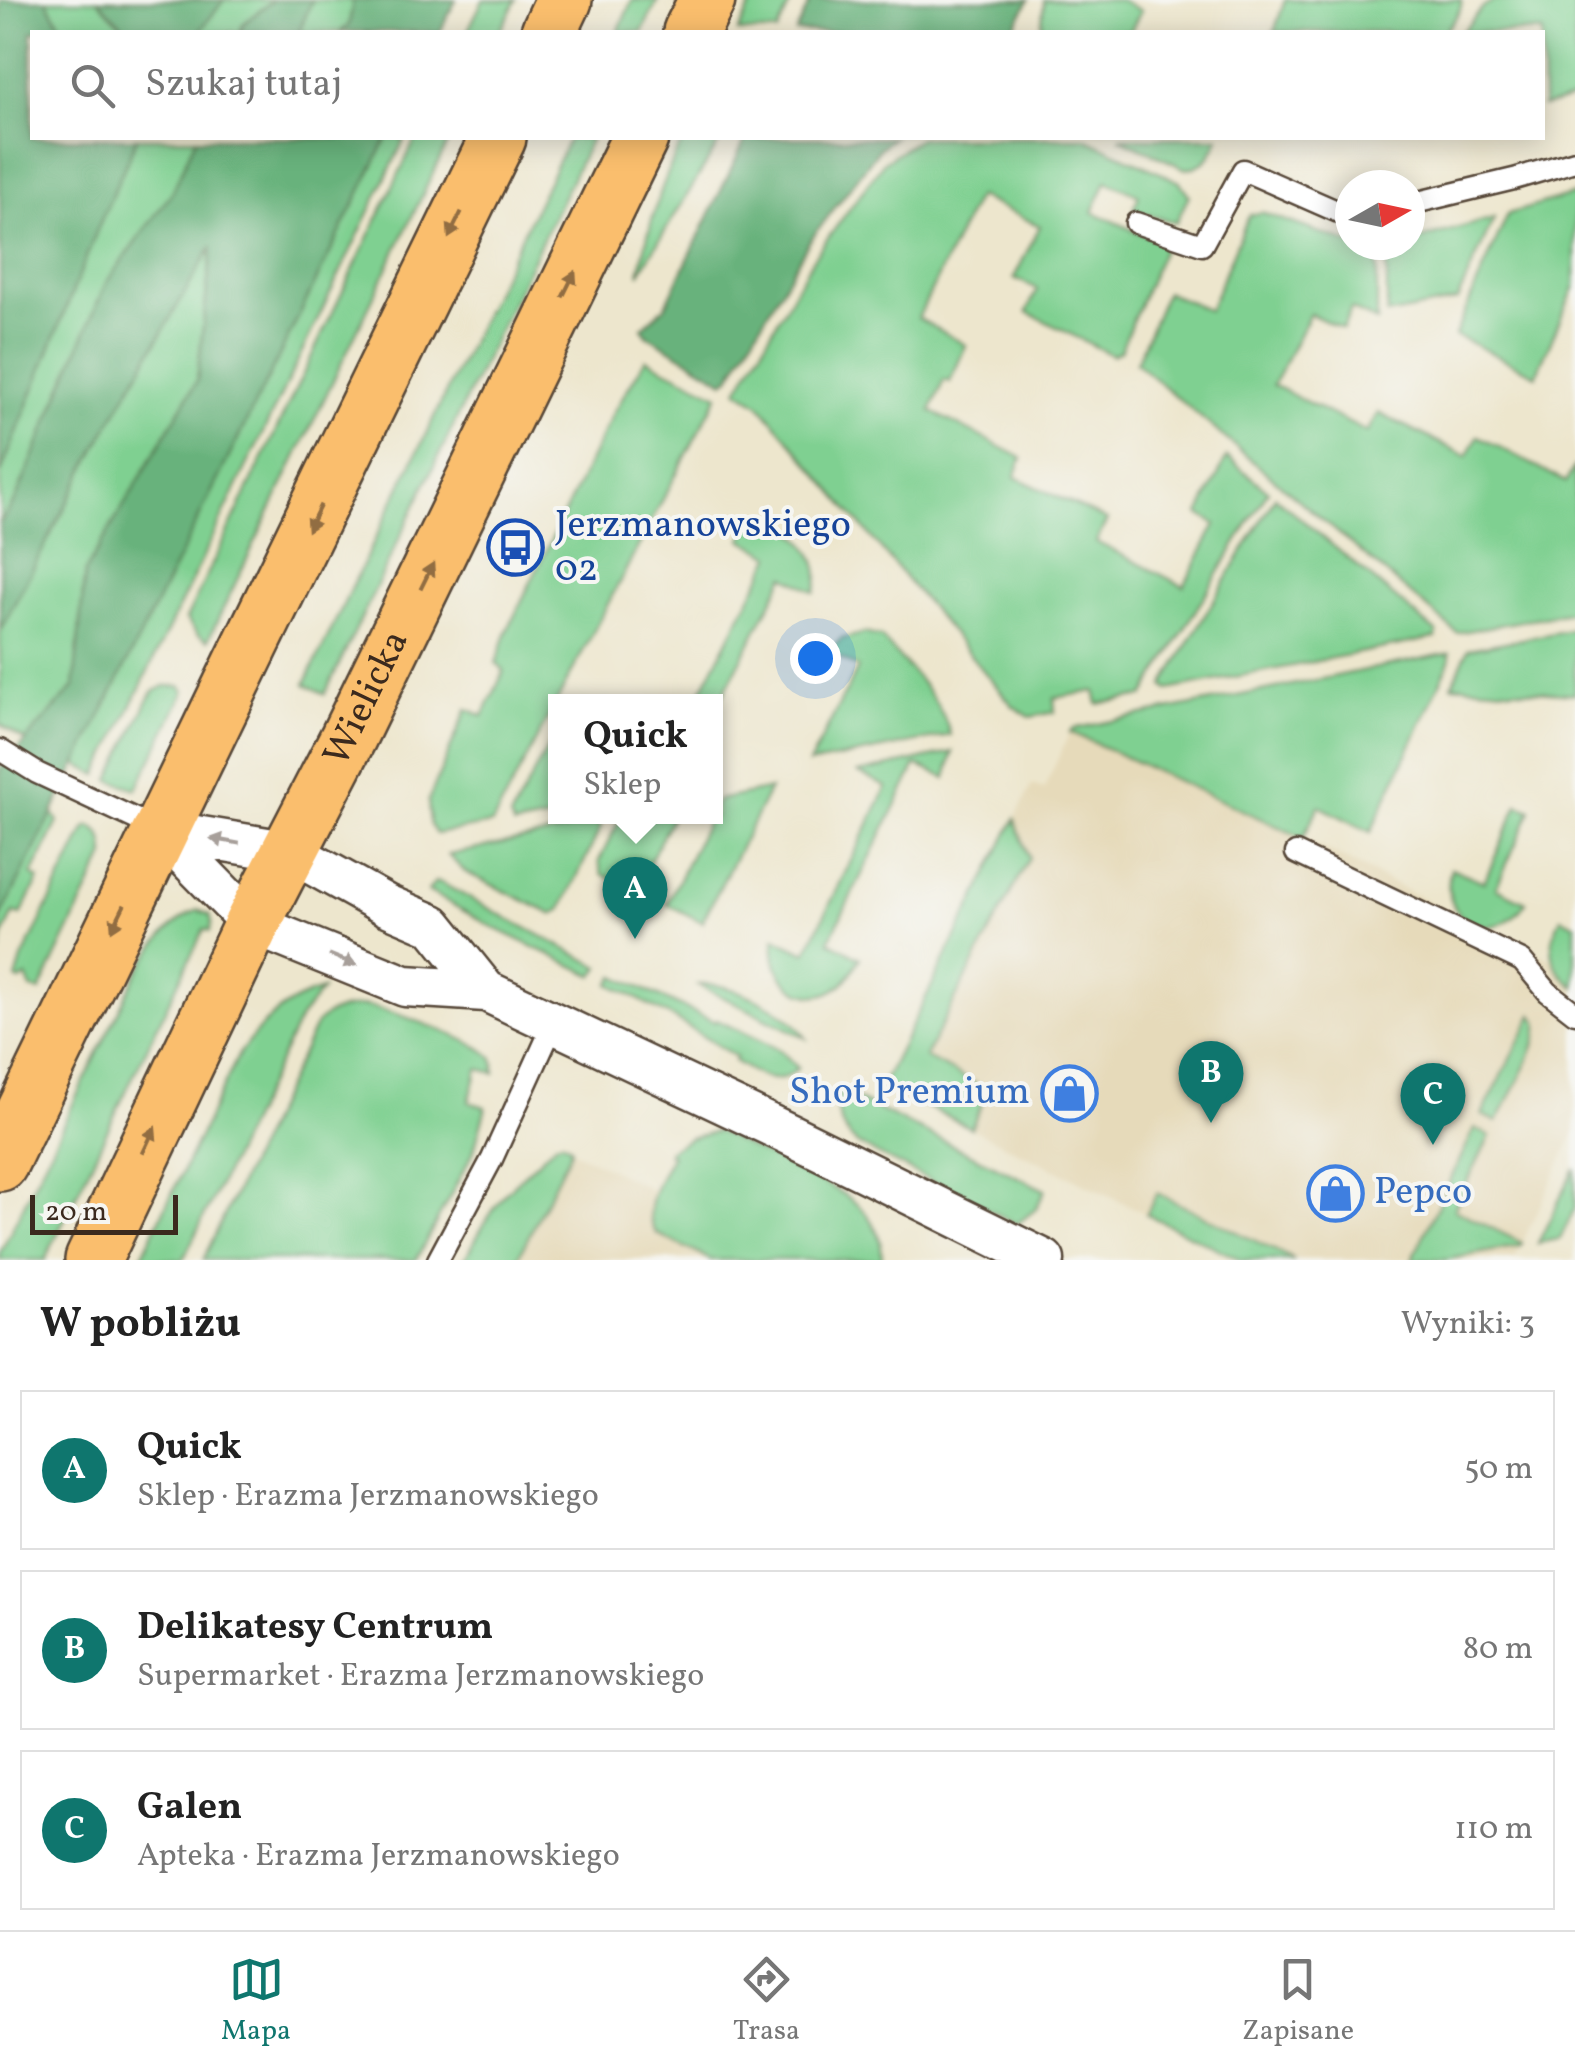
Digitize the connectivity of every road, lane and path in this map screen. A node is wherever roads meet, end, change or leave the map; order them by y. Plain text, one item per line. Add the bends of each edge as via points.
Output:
1 (564, 0) edge
2 (707, 0) edge
3 (549, 30) edge
4 (692, 30) edge
5 (497, 140) edge
6 (639, 140) edge
7 (1575, 161) edge
8 (1425, 200) edge
9 (1335, 210) edge
10 (1136, 223) dead end
11 (0, 750) edge
12 (160, 830) junction
13 (291, 852) junction
14 (1296, 853) dead end
15 (252, 924) junction
16 (486, 990) junction
17 (1575, 1013) edge
18 (554, 1022) junction
19 (0, 1163) edge
20 (94, 1260) edge
21 (438, 1260) edge
22 (1044, 1260) edge

1 - 3 main road
2 - 4 main road
5 -> 12 main road
13 -> 6 main road, Wielicka
7 - 8 lane
9 - 10 lane via 1243,170 1202,246
11 - 12 lane
13 -> 12 street
12 - 15 street
12 -> 19 main road
13 - 15 main road, Wielicka
13 - 16 street via 433,925
14 - 17 lane via 1522,961
15 -> 16 street via 405,986
20 -> 15 main road, Wielicka
16 - 18 street
18 - 21 lane
18 - 22 street

